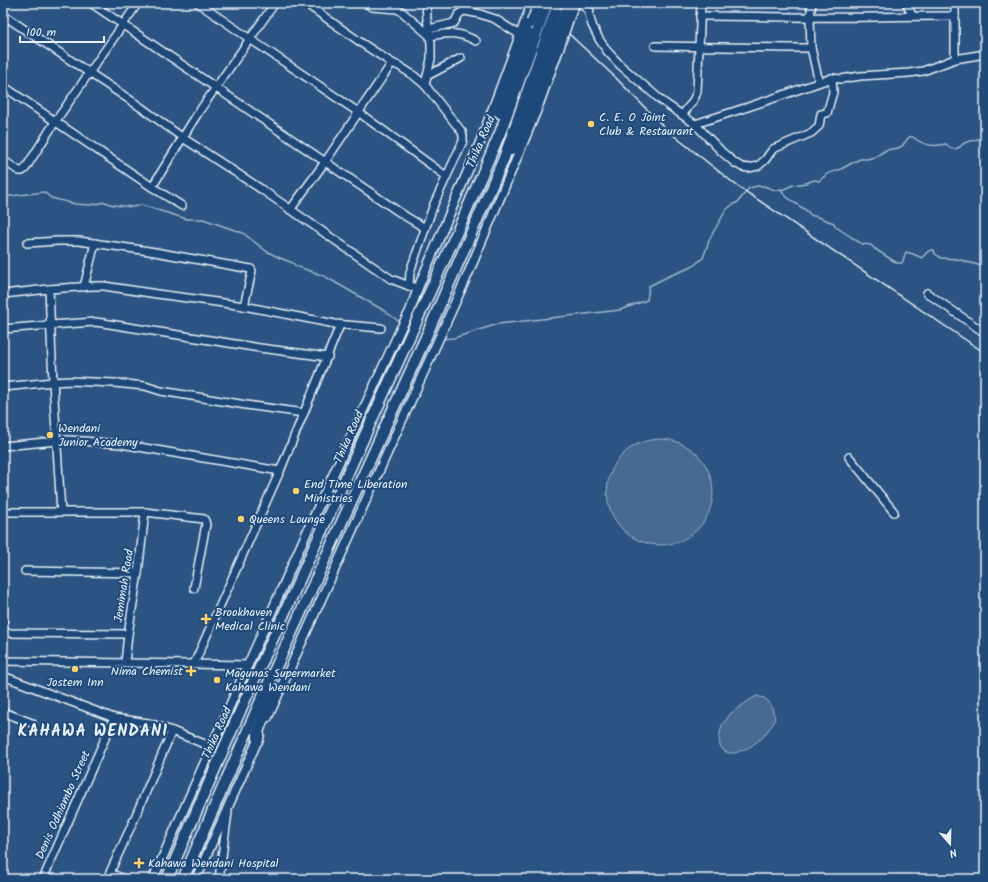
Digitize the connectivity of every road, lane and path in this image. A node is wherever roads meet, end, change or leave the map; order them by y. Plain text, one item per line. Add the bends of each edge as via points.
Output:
1 (91, 3) edge
2 (138, 3) edge
3 (198, 3) edge
4 (276, 3) edge
5 (304, 3) edge
6 (369, 3) edge
7 (426, 3) edge
8 (532, 3) edge
9 (568, 3) edge
10 (575, 3) edge
11 (581, 3) edge
12 (701, 3) edge
13 (812, 3) edge
14 (906, 3) edge
15 (955, 3) edge
16 (554, 8) edge
17 (3, 15) edge
18 (700, 16) junction
19 (912, 16) junction
20 (955, 16) junction
21 (810, 17) junction
22 (530, 20) junction
23 (123, 25) junction
24 (429, 32) junction
25 (520, 35) junction
26 (250, 39) junction
27 (476, 41) dead end
28 (549, 41) junction
29 (655, 46) dead end
30 (699, 47) junction
31 (811, 48) junction
32 (985, 54) edge
33 (461, 58) dead end
34 (955, 59) junction
35 (392, 63) junction
36 (90, 73) junction
37 (427, 76) junction
38 (832, 78) junction
39 (819, 82) junction
40 (425, 85) junction
41 (3, 86) edge
42 (215, 87) junction
43 (358, 112) junction
44 (682, 115) junction
45 (55, 122) junction
46 (695, 124) junction
47 (183, 138) junction
48 (495, 142) junction
49 (3, 160) edge
50 (325, 162) junction
51 (446, 176) junction
52 (152, 187) junction
53 (182, 206) dead end
54 (290, 210) junction
55 (425, 228) junction
56 (27, 243) dead end
57 (96, 243) junction
58 (84, 286) junction
59 (409, 286) junction
60 (418, 288) junction
61 (49, 289) junction
62 (927, 293) dead end
63 (3, 294) edge
64 (244, 306) junction
65 (414, 314) junction
66 (51, 325) junction
67 (340, 325) junction
68 (3, 328) edge
69 (381, 328) dead end
70 (985, 333) edge
71 (328, 357) junction
72 (53, 382) junction
73 (3, 387) edge
74 (304, 413) junction
75 (57, 441) junction
76 (3, 446) edge
77 (849, 457) dead end
78 (280, 471) junction
79 (3, 512) edge
80 (61, 512) junction
81 (145, 512) junction
82 (894, 512) dead end
83 (25, 571) dead end
84 (138, 573) junction
85 (194, 588) dead end
86 (3, 610) edge
87 (3, 634) edge
88 (128, 634) junction
89 (3, 661) edge
90 (125, 663) junction
91 (194, 664) junction
92 (248, 665) junction
93 (273, 675) junction
94 (3, 676) edge
95 (3, 712) edge
96 (114, 718) junction
97 (32, 723) dead end
98 (172, 731) junction
99 (258, 740) junction
100 (212, 747) junction
101 (228, 808) junction
102 (109, 876) edge
103 (43, 879) edge
104 (124, 879) edge
105 (153, 879) edge
106 (167, 879) edge
107 (183, 879) edge
108 (196, 879) edge
109 (219, 879) edge

1 - 23 street
2 - 23 street
3 - 26 street
4 - 26 street
5 - 35 street
6 - 24 street via 372,7 401,11
7 - 24 street
8 - 22 main road, Thika Road
9 - 16 highway
10 - 16 main road, Thika Road
11 - 44 street via 590,11 592,25 602,45 620,65
12 - 18 street
13 - 21 street
14 - 19 street
15 - 20 street
16 - 22 highway, bridge
16 - 28 highway, Thika Road, bridge
16 - 28 main road, Thika Road, bridge
17 - 36 street
18 - 21 street
18 - 30 street
19 - 20 street
19 - 21 street
20 - 34 street
21 - 31 street
22 - 25 main road, Thika Road
22 - 48 highway via 498,119
23 - 36 street
23 - 42 street
24 - 25 street via 454,23 459,14 465,11 495,19
24 - 27 street via 461,34
24 - 37 street via 432,59
25 - 60 main road, Thika Road via 481,140
26 - 42 street
26 - 43 street
28 - 48 highway, Thika Road
28 - 93 highway, Thika Road via 504,158
28 - 99 main road, Thika Road via 536,112 486,233
29 - 30 street
30 - 31 street
30 - 44 street via 696,97
31 - 39 street
32 - 34 street
33 - 37 street
34 - 38 street via 909,73
35 - 40 street
35 - 43 street
36 - 45 street
36 - 47 street
37 - 40 street
38 - 39 street
38 - 46 street via 833,92 827,113 821,114 819,126 811,133 773,149 756,167 745,168 735,163
39 - 46 street
40 - 51 street via 463,136
41 - 45 street
42 - 47 street
42 - 50 street
43 - 50 street
43 - 51 street
44 - 46 street
45 - 49 street via 26,169 19,171
45 - 52 street
47 - 52 street
47 - 54 street
48 - 65 highway, Thika Road via 461,222
50 - 54 street
50 - 55 street
51 - 55 street
52 - 53 street
54 - 59 street via 391,279
55 - 59 street via 410,273
56 - 57 street
57 - 58 street
57 - 64 street via 251,269
58 - 61 street
58 - 64 street via 104,286
59 - 60 street
60 - 65 main road, Thika Road
61 - 63 street
61 - 66 street
62 - 70 street
64 - 67 street
65 - 92 main road, Thika Road via 401,328
65 - 106 highway, Thika Road via 412,333
66 - 68 street
66 - 71 street via 95,322
66 - 72 street
67 - 69 street
67 - 71 street
71 - 74 street
72 - 73 street
72 - 74 street via 145,386 161,391
72 - 75 street
74 - 78 street
75 - 76 street
75 - 78 street via 121,444
75 - 80 street
77 - 82 street
78 - 91 street
79 - 80 street
80 - 81 street
81 - 84 street, Jemimah Road
81 - 85 street via 206,521
83 - 84 street
84 - 88 street, Jemimah Road
86 - 87 street
87 - 88 street
88 - 90 street, Jemimah Road
89 - 90 street
90 - 91 street
91 - 92 street
92 - 100 main road, Thika Road
93 - 99 highway via 269,703 258,732
93 - 107 highway, Thika Road
94 - 96 street
95 - 97 street
96 - 98 street via 149,723
96 - 103 street, Denis Odhiambo Street
98 - 100 street
98 - 102 street
99 - 101 main road, Thika Road
100 - 105 main road, Thika Road
101 - 108 main road, Thika Road
101 - 109 street
102 - 104 street

